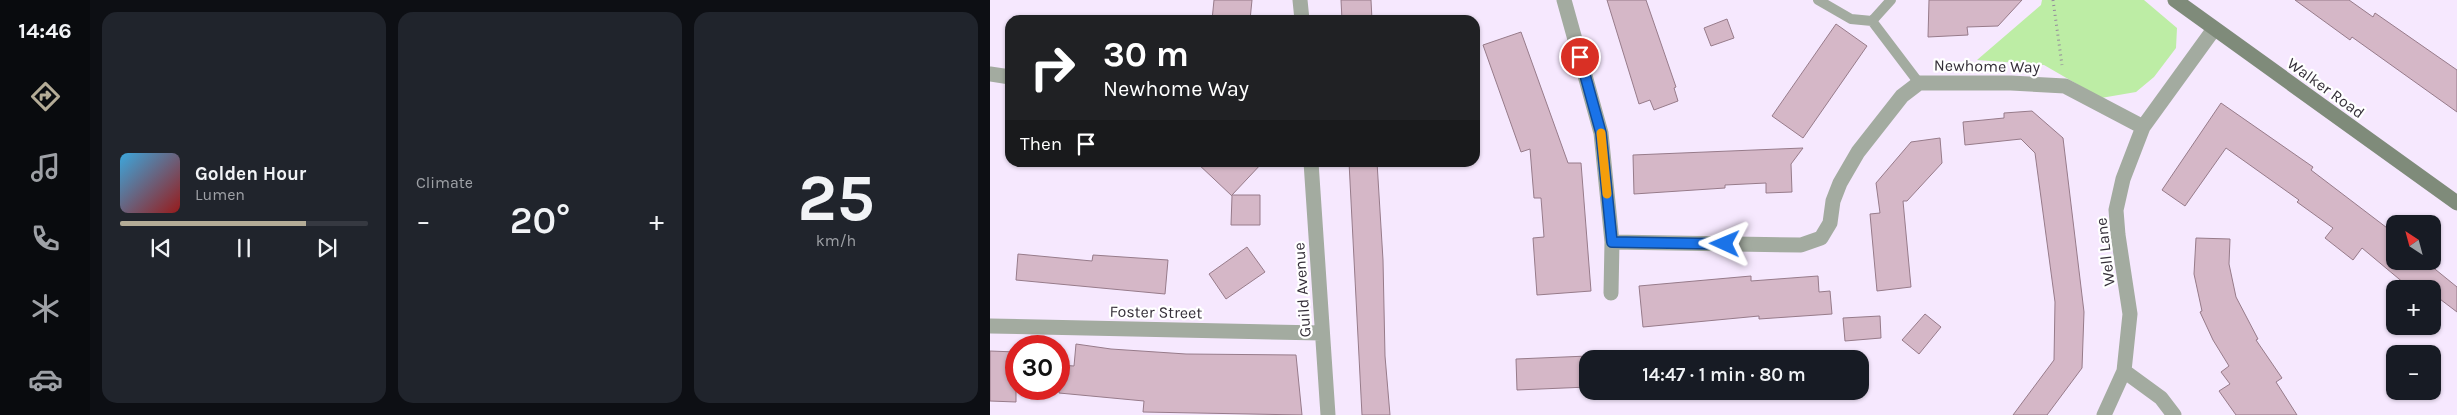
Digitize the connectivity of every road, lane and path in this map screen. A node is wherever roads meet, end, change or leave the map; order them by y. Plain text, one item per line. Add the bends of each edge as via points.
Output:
1 (1300, 0) edge
2 (1564, 0) edge
3 (1818, 0) edge
4 (1891, 0) edge
5 (2053, 0) edge
6 (2175, 0) edge
7 (1302, 15) edge
8 (1872, 21) junction
9 (2214, 29) junction
10 (990, 74) edge
11 (1005, 76) edge
12 (1919, 82) junction
13 (2065, 86) junction
14 (2143, 127) junction
15 (1311, 167) edge
16 (2457, 203) edge
17 (1612, 242) junction
18 (1610, 293) dead end
19 (990, 326) edge
20 (1322, 333) junction
21 (2124, 372) junction
22 (1328, 415) edge
23 (2104, 415) edge
24 (2174, 415) edge

1 - 7 street
2 - 17 street via 1601,133
3 - 8 lane via 1851,18
4 - 8 lane
5 - 13 path
6 - 9 street, Walker Road
8 - 12 lane
9 - 14 street, Well Lane
9 - 16 street, Walker Road
10 - 11 street
12 - 13 street, Newhome Way via 2012,82
12 - 17 street, Newhome Way via 1902,96 1858,152 1840,183 1830,223 1822,238 1801,245
13 - 14 street, Newhome Way
14 - 21 street, Well Lane via 2123,179 2116,210 2130,314
15 - 20 street, Guild Avenue
17 - 18 street
19 - 20 street, Foster Street
20 - 22 street, Guild Avenue
21 - 23 street, Well Lane
21 - 24 street via 2162,398

